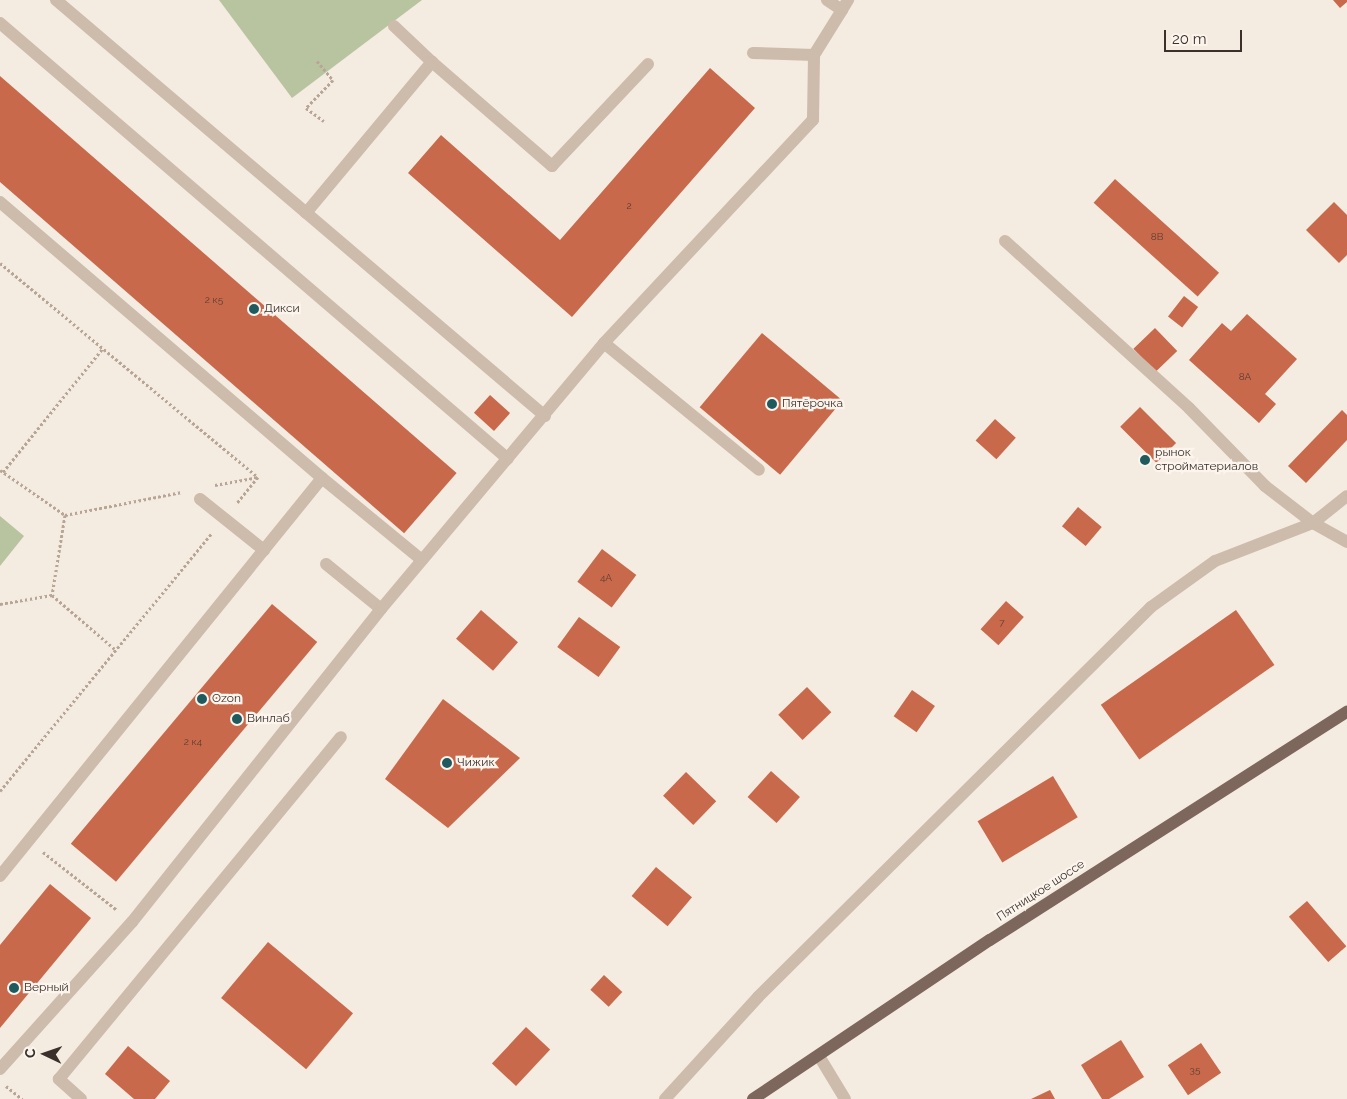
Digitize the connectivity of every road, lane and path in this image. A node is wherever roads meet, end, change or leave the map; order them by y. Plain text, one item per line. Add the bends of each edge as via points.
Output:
1 (56, 0) edge
2 (827, 0) edge
3 (845, 5) edge
4 (0, 23) edge
5 (394, 26) dead end
6 (752, 53) dead end
7 (814, 55) junction
8 (317, 61) dead end
9 (432, 62) junction
10 (648, 64) dead end
11 (324, 121) dead end
12 (0, 202) edge
13 (306, 214) junction
14 (1005, 241) dead end
15 (0, 263) edge
16 (604, 343) junction
17 (103, 348) junction
18 (545, 416) junction
19 (508, 460) junction
20 (759, 470) dead end
21 (2, 471) edge
22 (258, 477) junction
23 (322, 478) junction
24 (210, 486) dead end
25 (195, 494) joint
26 (1347, 496) edge
27 (234, 507) dead end
28 (65, 515) junction
29 (1313, 523) junction
30 (215, 529) dead end
31 (1347, 542) edge
32 (264, 550) junction
33 (422, 560) junction
34 (326, 564) dead end
35 (52, 595) junction
36 (0, 604) edge
37 (381, 609) junction
38 (116, 650) junction
39 (1347, 712) edge
40 (341, 736) dead end
41 (0, 791) edge
42 (29, 840) junction
43 (0, 876) edge
44 (132, 922) junction
45 (819, 1056) junction
46 (0, 1069) edge
47 (0, 1080) edge
48 (22, 1099) edge
49 (81, 1099) edge
50 (665, 1099) edge
51 (753, 1099) edge
52 (845, 1099) edge

1 - 13 lane
2 - 3 lane
3 - 7 lane
4 - 19 lane
5 - 9 lane
6 - 7 lane
7 - 16 lane via 813,120
8 - 11 path via 333,80 306,108
9 - 10 lane via 552,166
9 - 13 lane
12 - 23 lane
13 - 18 lane
14 - 29 lane via 1189,408 1265,486
15 - 17 path
16 - 18 lane
16 - 20 lane
17 - 21 path
17 - 22 path
18 - 19 lane
19 - 33 lane
21 - 28 path
22 - 24 path
22 - 27 path
23 - 32 lane
23 - 33 lane
25 - 28 path
25 - 32 lane
26 - 29 lane
28 - 35 path
29 - 31 lane
29 - 50 lane via 1215,561 1151,607 758,997
30 - 38 path
32 - 42 lane
33 - 37 lane
34 - 37 lane
35 - 36 path
35 - 38 path
37 - 44 lane
38 - 41 path
39 - 45 main road, Пятницкое шоссе via 999,935
40 - 49 lane via 59,1079
42 - 43 lane
42 - 44 path
44 - 46 lane
45 - 51 main road, Пятницкое шоссе
45 - 52 lane
47 - 48 path

